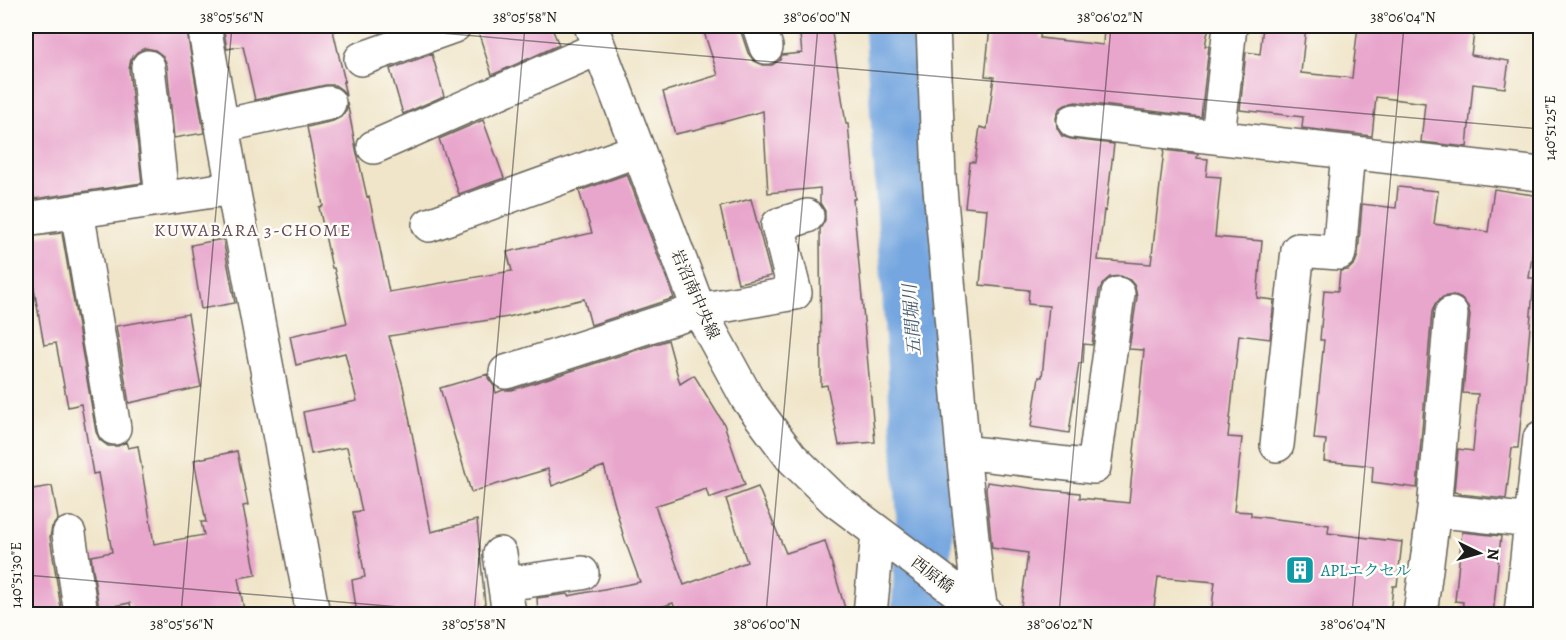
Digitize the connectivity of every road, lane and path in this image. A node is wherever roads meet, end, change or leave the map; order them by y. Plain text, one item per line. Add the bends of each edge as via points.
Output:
1 (204, 26) edge
2 (454, 26) edge
3 (933, 26) edge
4 (1230, 26) edge
5 (595, 37) edge
6 (361, 59) dead end
7 (148, 67) dead end
8 (330, 103) dead end
9 (1074, 121) dead end
10 (222, 126) junction
11 (1218, 137) junction
12 (374, 147) dead end
13 (638, 150) junction
14 (1348, 152) junction
15 (1540, 174) edge
16 (233, 188) junction
17 (162, 198) junction
18 (76, 211) junction
19 (807, 216) dead end
20 (26, 219) edge
21 (429, 225) dead end
22 (1118, 294) dead end
23 (699, 310) junction
24 (1450, 314) dead end
25 (506, 372) dead end
26 (114, 428) dead end
27 (1540, 439) edge
28 (1277, 445) dead end
29 (963, 452) junction
30 (1434, 510) junction
31 (1531, 521) junction
32 (69, 534) dead end
33 (886, 539) junction
34 (582, 573) dead end
35 (505, 584) edge
36 (980, 610) edge
37 (1527, 611) edge
38 (81, 615) edge
39 (313, 615) edge
40 (870, 615) edge
41 (1420, 615) edge

1 - 10 street
2 - 6 street
3 - 29 street via 939,177
4 - 11 street
5 - 12 street
5 - 13 street, 岩沼南中央線
7 - 17 street
8 - 10 street
9 - 11 street
10 - 16 street
11 - 14 street
13 - 21 street
13 - 23 street, 岩沼南中央線
14 - 15 street
14 - 28 street via 1339,254 1298,250
16 - 17 street
16 - 39 street
17 - 18 street
18 - 20 street
18 - 26 street
19 - 23 street via 778,225 795,293
22 - 29 street via 1094,467
23 - 25 street
23 - 33 street, 岩沼南中央線 via 747,398 791,457 835,501
24 - 30 street
27 - 31 street
29 - 36 street
30 - 31 street
30 - 41 street
31 - 37 street
32 - 38 street
33 - 36 street, 西原橋
33 - 40 street
34 - 35 street

